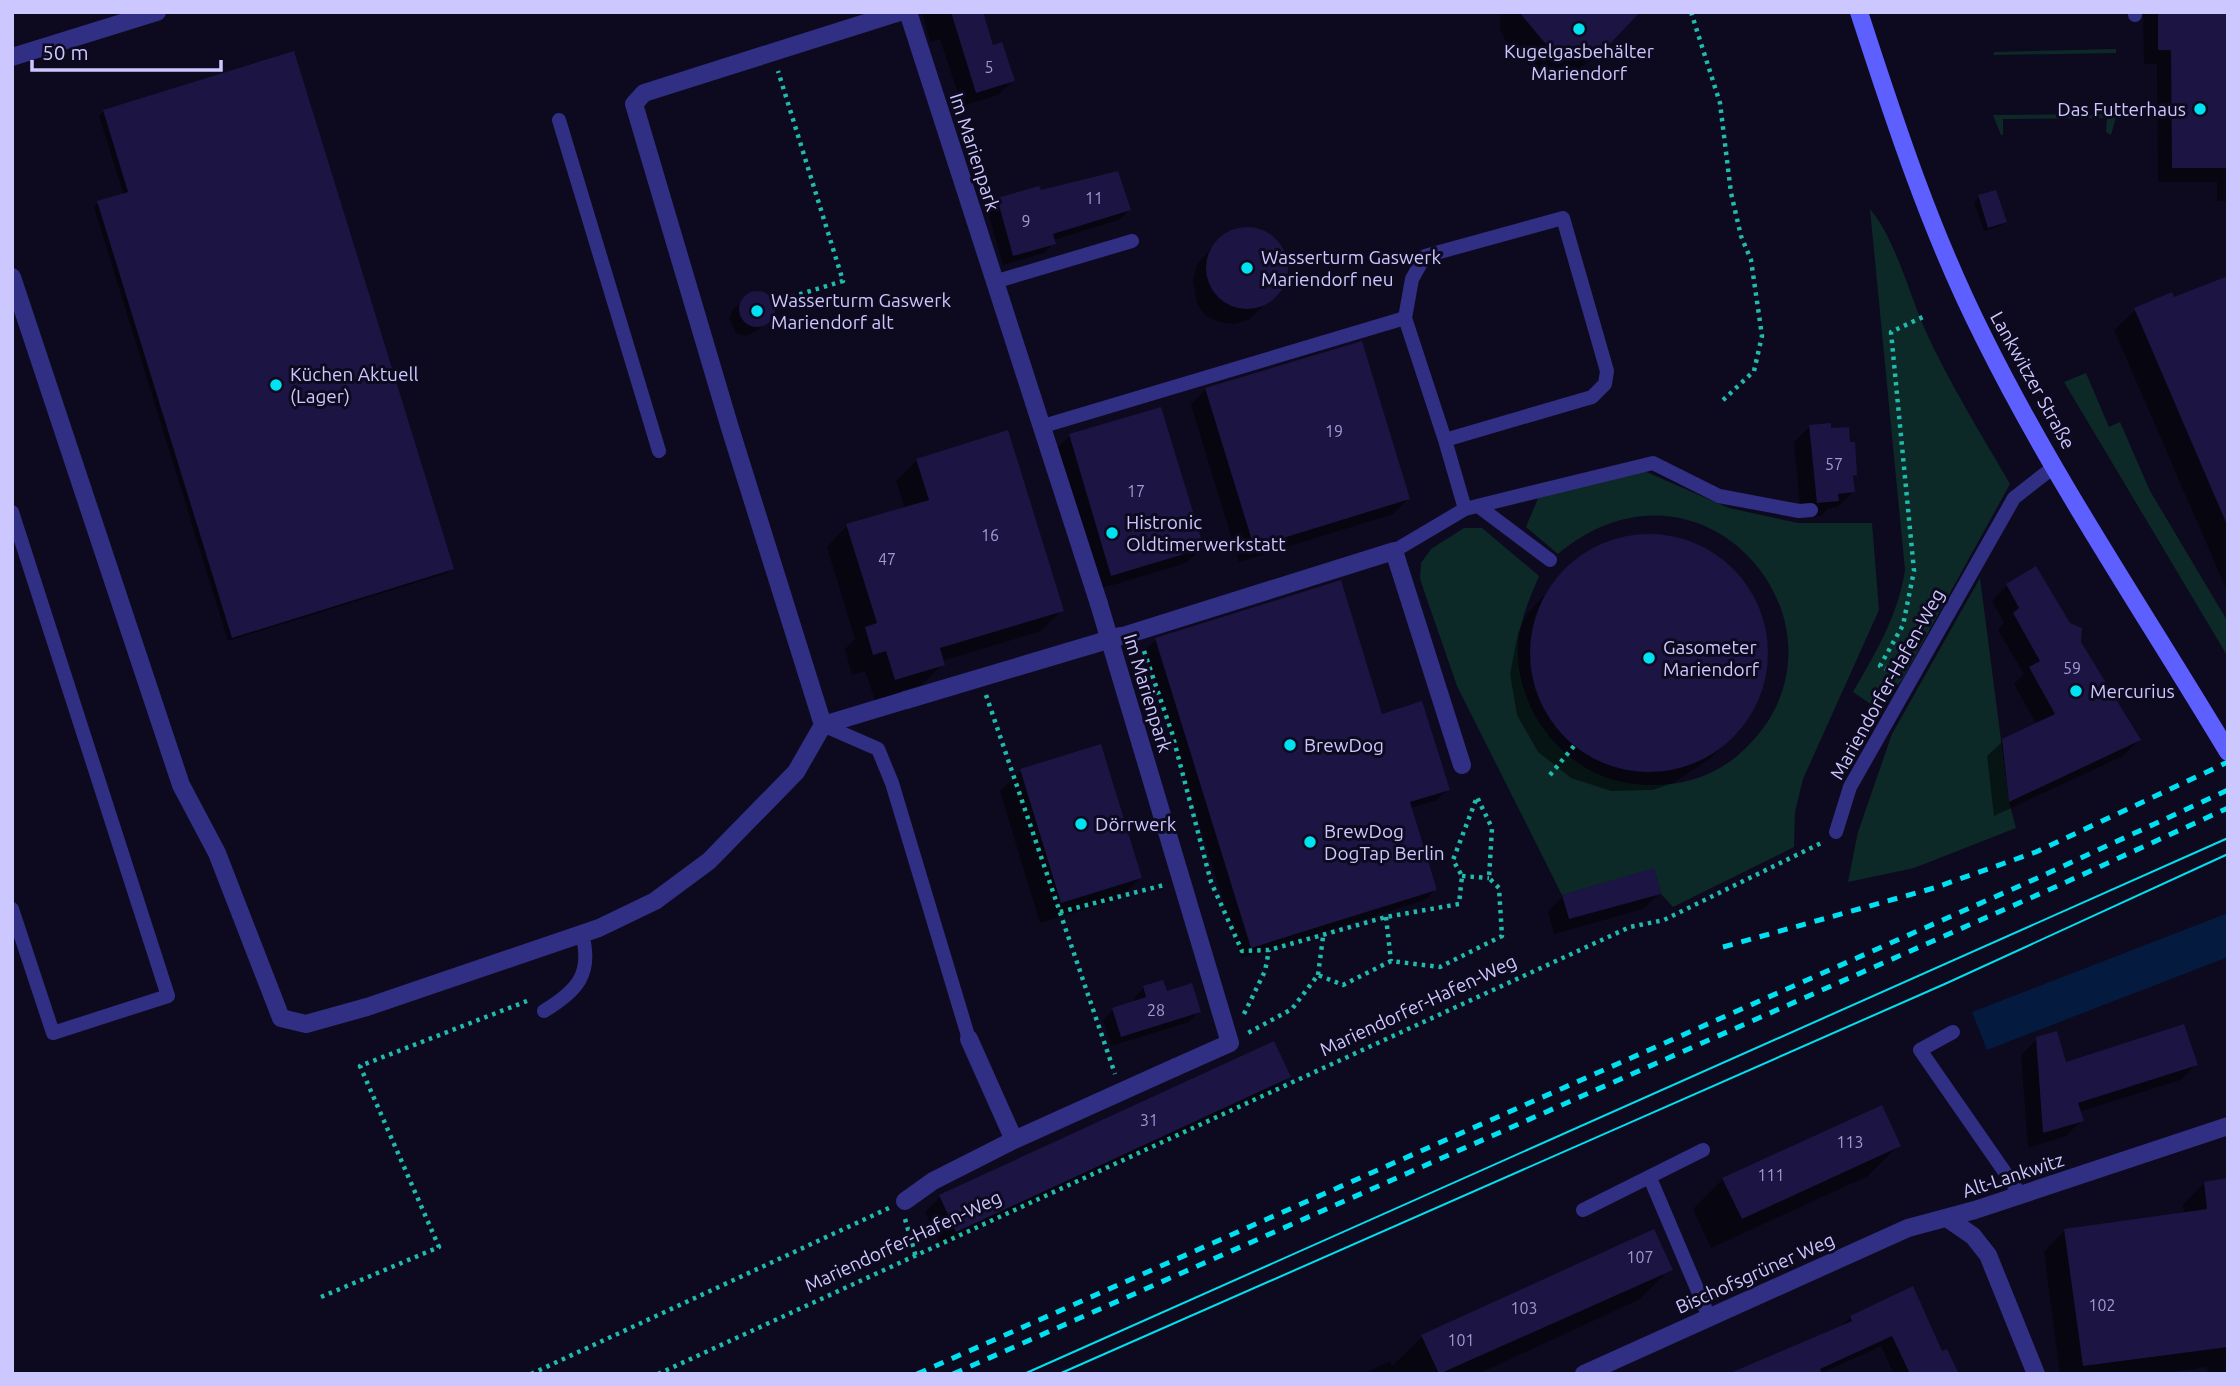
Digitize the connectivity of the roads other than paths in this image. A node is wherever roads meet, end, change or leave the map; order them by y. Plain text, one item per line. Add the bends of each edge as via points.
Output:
1 (157, 12) edge
2 (900, 12) edge
3 (908, 12) edge
4 (1859, 12) edge
5 (12, 57) edge
6 (559, 120) dead end
7 (1132, 241) dead end
8 (12, 277) edge
9 (994, 282) junction
10 (1405, 318) junction
11 (1040, 426) junction
12 (1445, 440) junction
13 (659, 451) dead end
14 (2055, 466) junction
15 (1471, 507) junction
16 (1811, 510) dead end
17 (12, 512) edge
18 (1394, 551) junction
19 (1550, 560) dead end
20 (1125, 635) junction
21 (823, 724) junction
22 (2225, 747) edge
23 (1462, 765) dead end
24 (1836, 832) road end
25 (12, 908) edge
26 (582, 934) junction
27 (542, 1003) road end
28 (1953, 1032) dead end
29 (969, 1040) joint
30 (2228, 1126) edge
31 (1014, 1140) junction
32 (1703, 1150) dead end
33 (1650, 1178) junction
34 (2020, 1194) junction
35 (905, 1201) road end
36 (1583, 1210) dead end
37 (1947, 1219) junction
38 (1709, 1317) junction
39 (1584, 1374) edge
40 (2036, 1374) edge

1 - 5 street
2 - 21 street via 643,93 634,109
3 - 9 street, Im Marienpark
4 - 14 main road, Lankwitzer Straße via 1947,260 1983,337
6 - 13 lane
7 - 9 lane
8 - 26 street via 181,785 217,853 281,1018 306,1024 318,1021
9 - 11 street, Im Marienpark
10 - 11 lane
10 - 12 lane
10 - 12 lane via 1412,279 1425,257 1563,218 1607,371 1605,384 1592,397
11 - 20 street, Im Marienpark via 1099,604
12 - 15 lane
14 - 22 main road, Lankwitzer Straße
14 - 24 lane, Mariendorfer-Hafen-Weg via 2014,498 1850,787
15 - 16 lane via 1654,463 1719,496 1800,512
15 - 18 lane
15 - 19 lane
17 - 25 lane via 168,996 53,1033
18 - 20 street
18 - 23 street
20 - 21 street
20 - 31 street, Im Marienpark via 1182,881 1230,1043
21 - 26 street via 796,772 709,861 655,901
21 - 29 lane via 878,749
26 - 27 lane via 583,973 576,988
28 - 34 lane via 1920,1050
29 - 31 street
30 - 34 street, Alt-Lankwitz
31 - 35 street via 933,1181
32 - 33 lane
33 - 36 lane
33 - 38 lane
34 - 37 street, Alt-Lankwitz
37 - 38 street, Bischofsgrüner Weg via 1908,1228
37 - 40 street, Alt-Lankwitz via 1973,1236 1988,1255
38 - 39 street, Bischofsgrüner Weg

